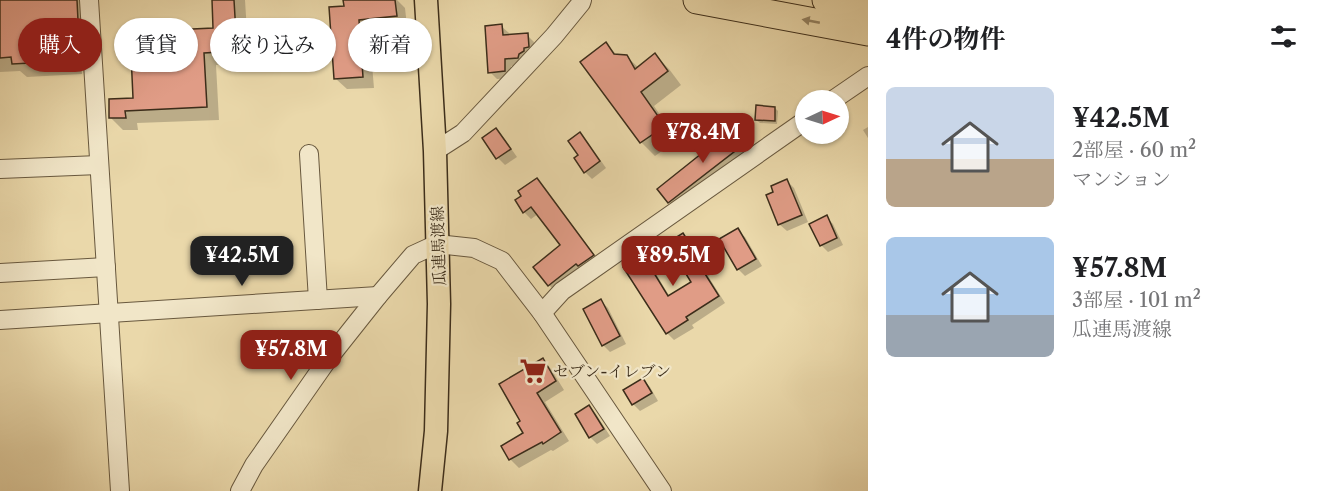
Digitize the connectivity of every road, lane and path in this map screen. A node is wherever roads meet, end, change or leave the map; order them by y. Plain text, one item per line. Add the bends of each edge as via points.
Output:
1 (89, 0) edge
2 (426, 0) edge
3 (582, 0) edge
4 (698, 0) edge
5 (826, 0) edge
6 (868, 8) edge
7 (868, 32) edge
8 (868, 76) edge
9 (848, 90) edge
10 (795, 128) edge
11 (435, 151) junction
12 (309, 154) dead end
13 (99, 165) junction
14 (0, 169) edge
15 (437, 244) junction
16 (106, 267) junction
17 (0, 273) edge
18 (378, 296) junction
19 (318, 300) junction
20 (109, 313) junction
21 (542, 313) junction
22 (0, 320) edge
23 (120, 491) edge
24 (240, 491) edge
25 (430, 491) edge
26 (662, 491) edge

1 - 13 street
2 - 11 main road, 瓜連馬渡線
3 - 11 street via 554,36 463,133
7 -> 4 highway
5 - 6 highway
8 - 9 street
10 - 21 street via 562,291
11 - 15 main road, 瓜連馬渡線
12 - 19 street
13 - 14 street
13 - 16 street
15 - 18 street via 412,255
15 - 21 street via 474,248 502,261
15 - 25 main road, 瓜連馬渡線 via 440,303
16 - 17 street
16 - 20 street
18 - 19 street
18 - 24 street via 328,359
19 - 20 street
20 - 22 street
20 - 23 street
21 - 26 street

